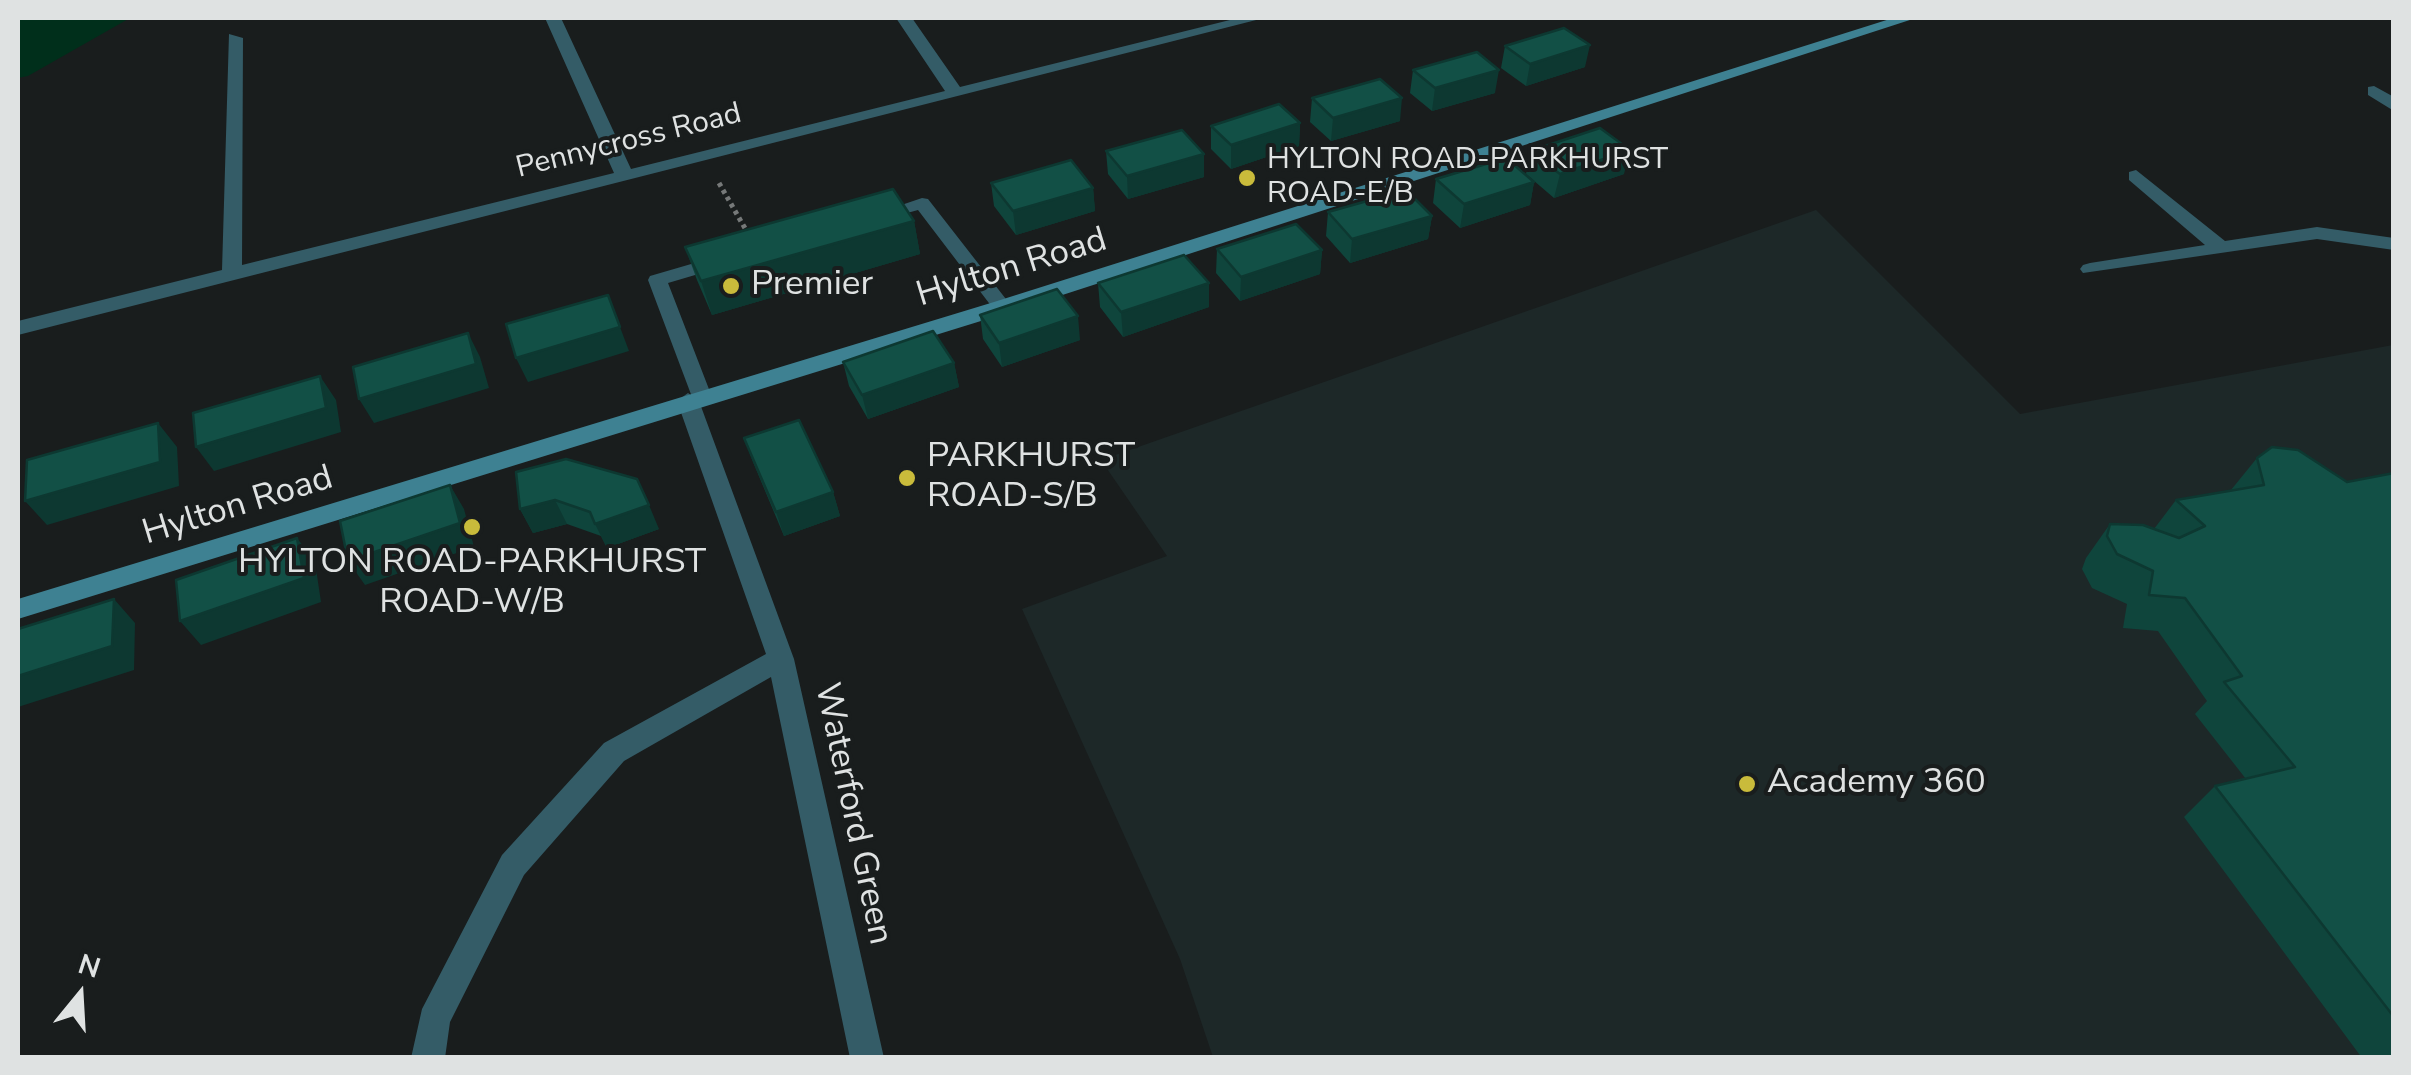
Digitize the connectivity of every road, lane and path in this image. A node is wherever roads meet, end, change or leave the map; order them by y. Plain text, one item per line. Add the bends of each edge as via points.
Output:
1 (554, 18) edge
2 (904, 18) edge
3 (1908, 18) edge
4 (1246, 19) edge
5 (235, 38) dead end
6 (953, 90) junction
7 (2374, 91) dead end
8 (2394, 106) edge
9 (702, 155) junction
10 (624, 174) junction
11 (2136, 176) dead end
12 (867, 219) edge
13 (2394, 244) edge
14 (2221, 248) junction
15 (758, 251) joint
16 (2090, 269) dead end
17 (232, 274) junction
18 (1002, 307) junction
19 (18, 328) edge
20 (695, 399) junction
21 (18, 610) edge
22 (781, 659) junction
23 (428, 1058) edge
24 (867, 1058) edge

1 - 10 street
2 - 6 street
3 - 18 street, Hylton Road
4 - 6 street, Pennycross Road
5 - 17 street
6 - 9 street, Pennycross Road
7 - 8 street
9 - 10 street, Pennycross Road
9 - 15 path
10 - 17 street, Pennycross Road
11 - 14 street
12 - 18 lane via 922,204
13 - 14 street via 2317,233
14 - 16 street
15 - 20 lane via 656,280
17 - 19 street, Pennycross Road
18 - 20 street, Hylton Road
20 - 21 street, Hylton Road
20 - 22 street
22 - 23 street, Waterford Green via 614,752 513,864 434,1020
22 - 24 street, Waterford Green

